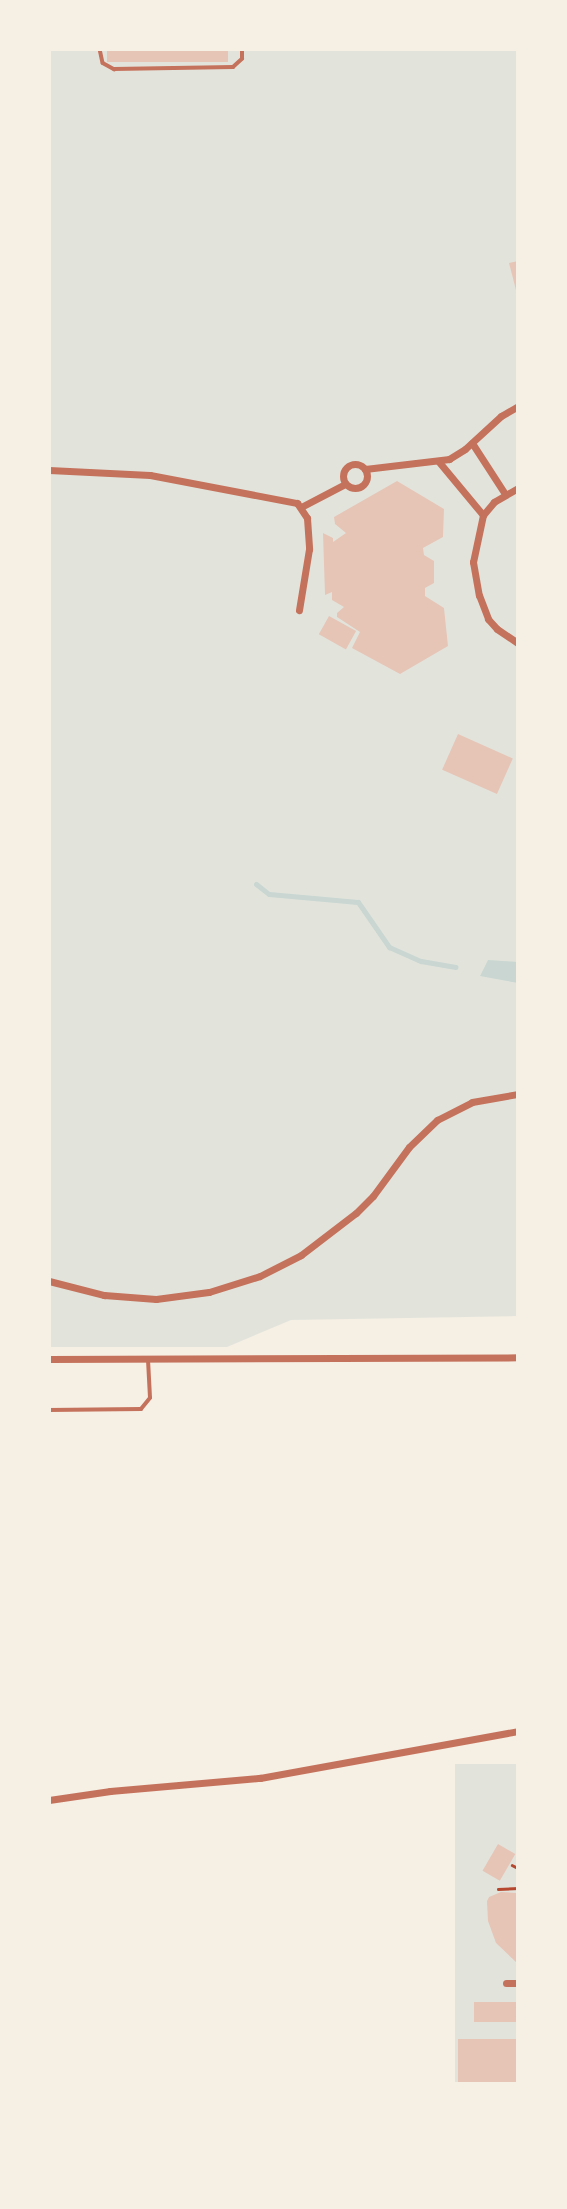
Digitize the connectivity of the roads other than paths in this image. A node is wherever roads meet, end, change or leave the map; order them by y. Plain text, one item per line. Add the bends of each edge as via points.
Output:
1 (100, 49) edge
2 (242, 49) edge
3 (518, 407) edge
4 (472, 443) junction
5 (439, 462) junction
6 (365, 469) junction
7 (49, 470) edge
8 (345, 484) junction
9 (518, 488) edge
10 (505, 494) junction
11 (301, 507) junction
12 (484, 515) junction
13 (299, 610) dead end
14 (518, 643) edge
15 (518, 1094) edge
16 (49, 1281) edge
17 (518, 1357) edge
18 (49, 1359) edge
19 (148, 1359) junction
20 (49, 1410) edge
21 (518, 1731) edge
22 (49, 1800) edge
23 (506, 1983) dead end
24 (518, 1983) edge

1 - 2 lane via 103,63 114,69 233,67 242,59
3 - 4 street via 500,416
4 - 5 street
4 - 10 street
5 - 6 street
5 - 12 street
6 - 8 street via 365,484 354,489
6 - 8 street via 349,465 342,473
7 - 11 street via 183,479 292,501
8 - 11 street
9 - 10 street
10 - 12 street
11 - 13 street via 307,517 309,549
12 - 14 street via 473,562 479,594 488,618
15 - 16 street via 472,1102 437,1120 356,1213 301,1255 260,1276 209,1292 156,1299 104,1295
17 - 19 street
18 - 19 street
19 - 20 lane via 150,1398 141,1409
21 - 22 street via 260,1778
23 - 24 street

